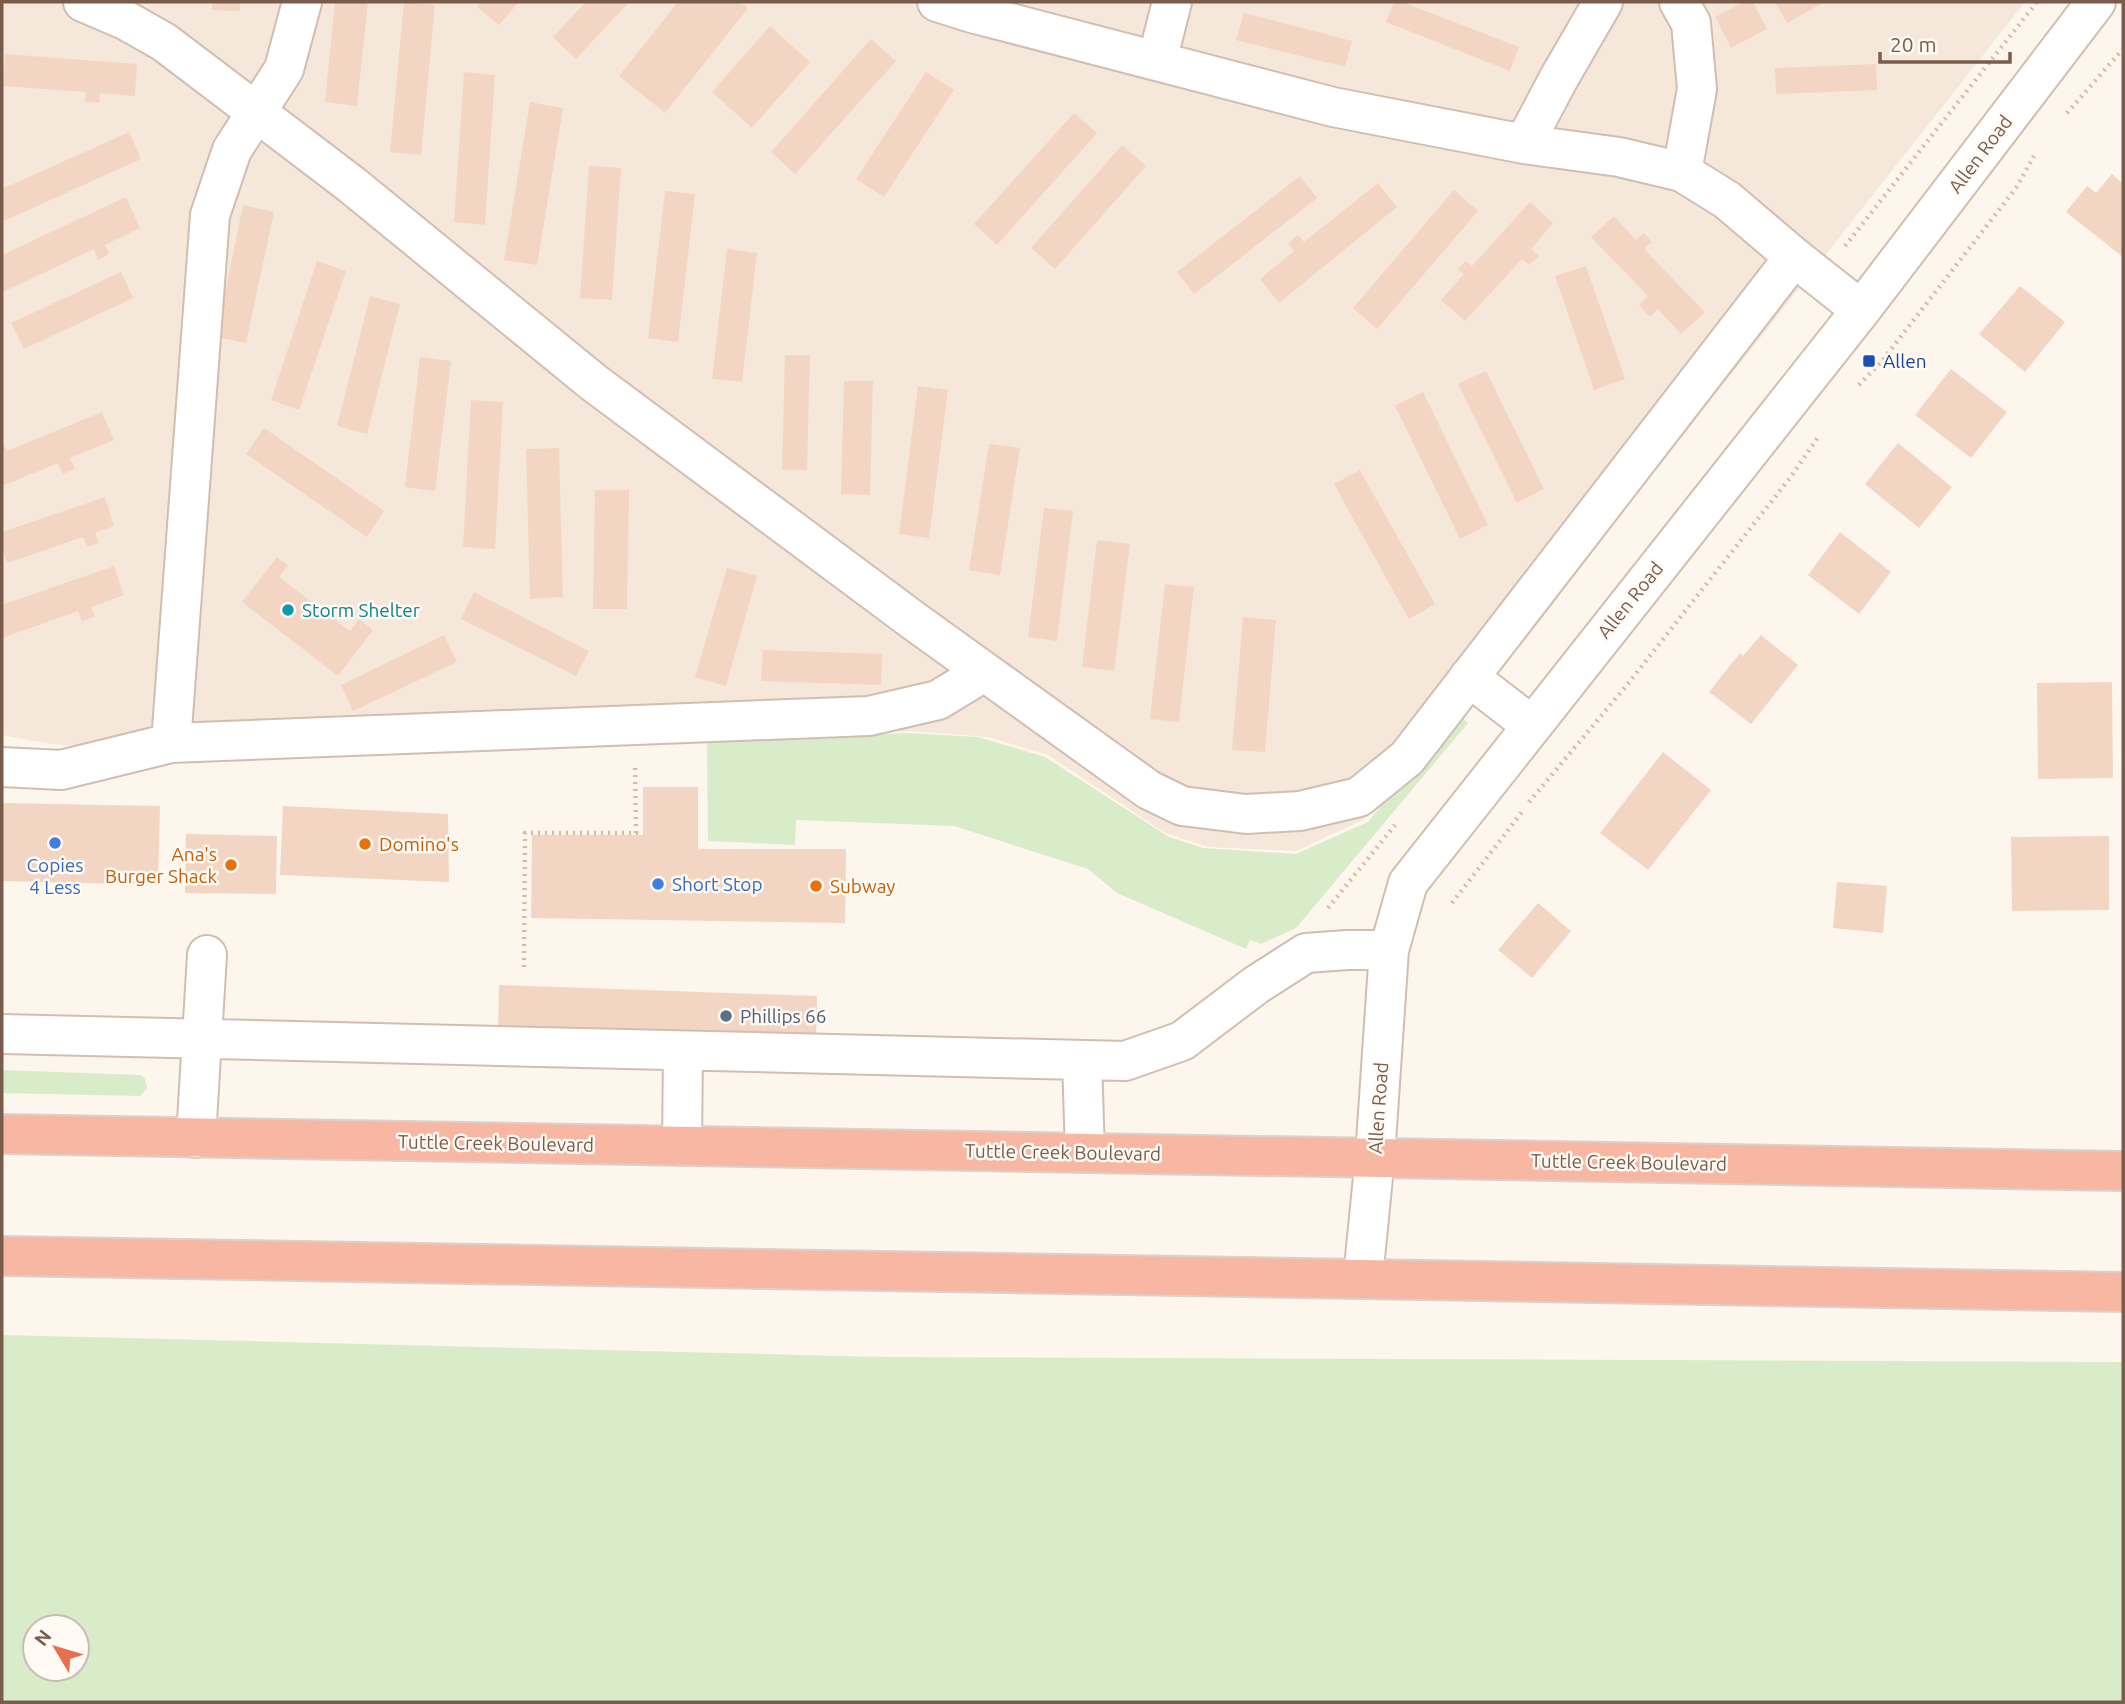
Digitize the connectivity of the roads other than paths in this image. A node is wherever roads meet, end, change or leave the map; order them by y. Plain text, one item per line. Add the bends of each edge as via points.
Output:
1 (83, 2) edge
2 (302, 2) edge
3 (937, 2) edge
4 (1172, 2) edge
5 (1603, 2) edge
6 (1679, 2) edge
7 (2096, 2) edge
8 (1157, 61) junction
9 (256, 112) junction
10 (1524, 144) junction
11 (1682, 172) junction
12 (1794, 257) junction
13 (1861, 310) junction
14 (984, 672) junction
15 (1469, 677) junction
16 (1531, 725) junction
17 (171, 743) junction
18 (2, 766) edge
19 (1389, 950) junction
20 (207, 955) dead end
21 (2, 1034) edge
22 (202, 1039) junction
23 (683, 1051) junction
24 (1082, 1060) junction
25 (2, 1134) edge
26 (196, 1138) junction
27 (682, 1146) junction
28 (1086, 1153) junction
29 (1375, 1157) junction
30 (2123, 1171) edge
31 (2, 1256) edge
32 (1363, 1278) junction
33 (2123, 1292) edge

1 - 9 street via 164,42
2 - 9 street via 284,69
3 - 8 street
4 - 8 street
5 - 10 street
6 - 11 street via 1692,23 1697,89
7 - 13 street, Allen Road
8 - 10 street via 1333,107
9 - 14 street via 593,382
9 - 17 street via 232,150 210,215
10 - 11 street via 1619,157
11 - 12 street via 1727,200
12 - 13 street
12 - 15 street
13 - 16 street, Allen Road
14 - 15 street via 1149,790 1182,806 1246,814 1300,811 1359,797 1407,758
14 - 17 street via 938,700 869,716
15 - 16 street
16 - 19 street, Allen Road via 1408,883
17 - 18 street via 61,770
19 - 24 street via 1306,953 1182,1041 1125,1061
19 - 29 street, Allen Road
20 - 22 street
21 - 22 street
22 - 23 street
22 - 26 street
23 - 24 street
23 - 27 street
24 - 28 street
25 - 26 highway, Tuttle Creek Boulevard
26 - 27 highway, Tuttle Creek Boulevard
27 - 28 highway, Tuttle Creek Boulevard
28 - 29 highway, Tuttle Creek Boulevard
29 - 30 highway, Tuttle Creek Boulevard
29 - 32 street, Allen Road
31 - 32 highway
32 - 33 highway

